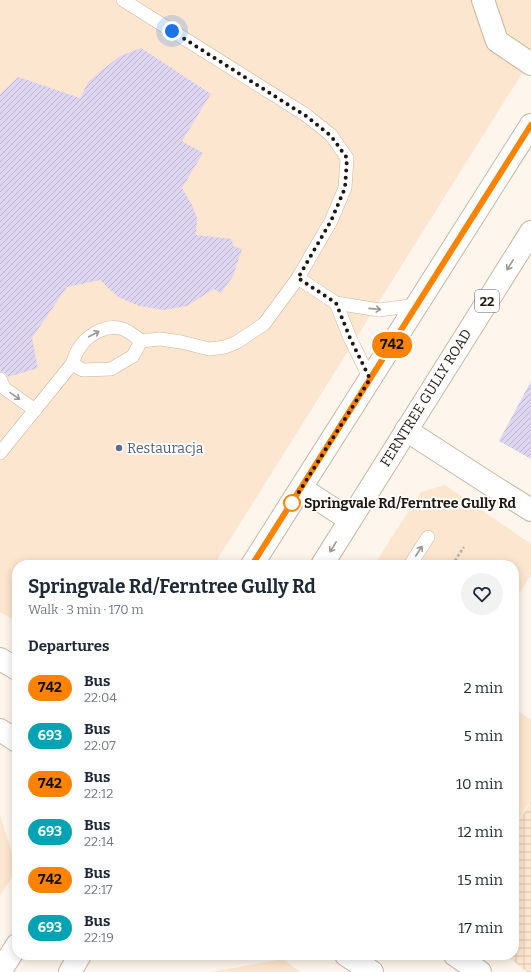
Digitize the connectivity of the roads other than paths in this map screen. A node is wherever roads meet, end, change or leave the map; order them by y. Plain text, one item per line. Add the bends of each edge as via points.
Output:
1 (123, 0) edge
2 (483, 0) edge
3 (531, 64) edge
4 (531, 125) edge
5 (531, 232) edge
6 (298, 278) junction
7 (336, 303) junction
8 (417, 305) junction
9 (141, 341) junction
10 (72, 364) junction
11 (0, 379) edge
12 (370, 379) junction
13 (35, 410) junction
14 (406, 430) junction
15 (0, 453) edge
16 (301, 488) junction
17 (531, 510) edge
18 (350, 520) junction
19 (428, 537) dead end
20 (255, 560) edge
21 (325, 560) edge
22 (413, 560) edge
23 (0, 659) edge
24 (12, 667) edge
25 (12, 953) edge
26 (77, 960) edge
27 (354, 960) edge
28 (462, 960) edge
29 (0, 972) edge
30 (70, 972) edge
31 (372, 972) edge
32 (480, 972) edge

1 - 6 lane via 306,116 331,136 347,158 345,188 331,221
2 - 3 main road via 497,41
4 - 8 main road
5 -> 14 main road, FERNTREE GULLY ROAD / 22
6 - 7 lane
6 - 9 lane via 264,324 225,347 210,348 160,339
7 -> 8 lane via 379,310
7 - 12 lane
8 - 12 main road
9 - 10 lane via 133,356 111,369 83,370
10 -> 9 lane via 77,351 93,333 120,328 132,333
10 - 13 lane
11 -> 13 lane via 4,388
12 - 16 main road
13 - 15 lane
14 - 17 main road
14 - 18 main road, FERNTREE GULLY ROAD / 22
16 - 18 main road
16 - 20 main road
18 -> 21 main road, FERNTREE GULLY ROAD / 22
22 -> 19 lane
23 - 24 main road
25 - 29 main road
26 - 30 main road
27 - 31 main road
28 - 32 main road

